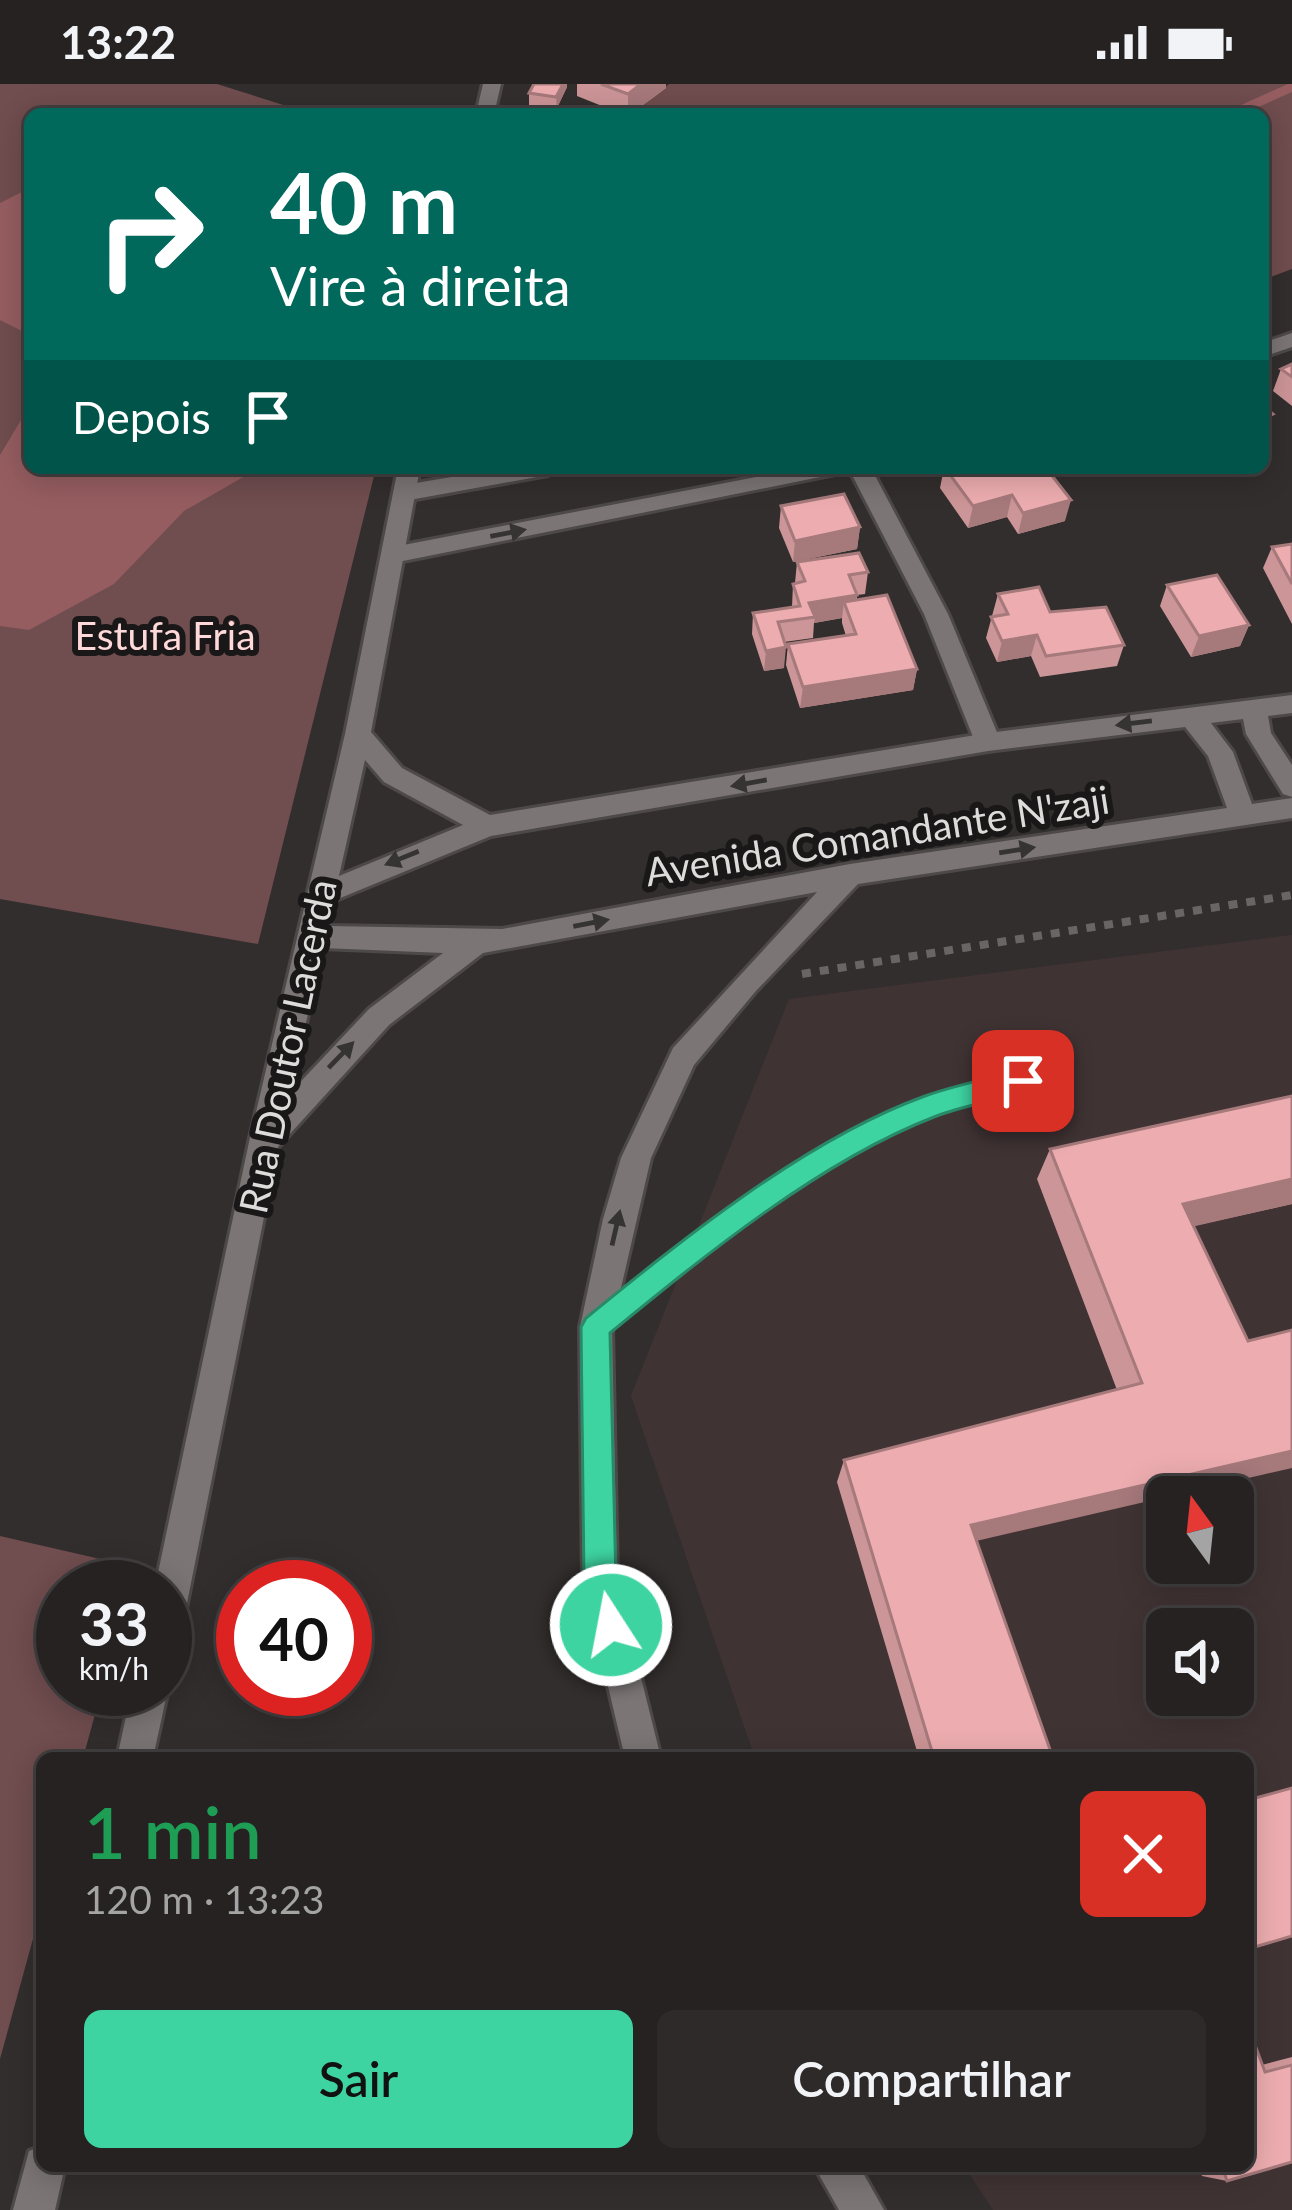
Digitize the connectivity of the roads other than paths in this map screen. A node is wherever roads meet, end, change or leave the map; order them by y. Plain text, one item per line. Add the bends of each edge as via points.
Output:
1 (483, 474) edge
2 (810, 474) edge
3 (863, 474) edge
4 (407, 481) edge
5 (393, 555) junction
6 (1292, 704) edge
7 (1253, 708) junction
8 (1192, 716) junction
9 (358, 734) junction
10 (988, 742) junction
11 (1292, 787) edge
12 (1292, 808) edge
13 (1243, 815) junction
14 (487, 826) junction
15 (850, 874) junction
16 (320, 895) junction
17 (309, 936) junction
18 (476, 944) junction
19 (1023, 1081) dead end
20 (264, 1142) junction
21 (596, 1327) junction
22 (178, 1560) edge
23 (144, 1716) edge
24 (136, 1752) edge
25 (643, 1752) edge
26 (43, 2172) edge
27 (839, 2172) edge
28 (34, 2210) edge
29 (863, 2210) edge

1 - 4 street
5 -> 2 street
3 - 10 street via 936,614
4 - 5 street, Rua Doutor Lacerda
5 - 9 street, Rua Doutor Lacerda
6 - 7 street, Avenida Comandante N'zaji
7 - 8 street, Avenida Comandante N'zaji
7 - 11 street
8 -> 10 street, Avenida Comandante N'zaji
8 - 13 street via 1220,752
9 - 14 street via 393,775
9 - 16 street, Rua Doutor Lacerda
10 -> 14 street, Avenida Comandante N'zaji
12 - 13 street, Avenida Comandante N'zaji
15 -> 13 street, Avenida Comandante N'zaji
14 -> 16 street, Avenida Comandante N'zaji
18 -> 15 street, Avenida Comandante N'zaji
21 -> 15 street via 637,1158 683,1058
16 - 17 street, Rua Doutor Lacerda
17 - 18 street
17 - 20 street, Rua Doutor Lacerda
20 -> 18 street via 379,1017
19 - 21 lane via 930,1106 858,1140 696,1245
20 - 22 street, Rua Doutor Lacerda
21 - 25 street via 600,1581
23 - 24 street
26 - 28 street
27 - 29 street

